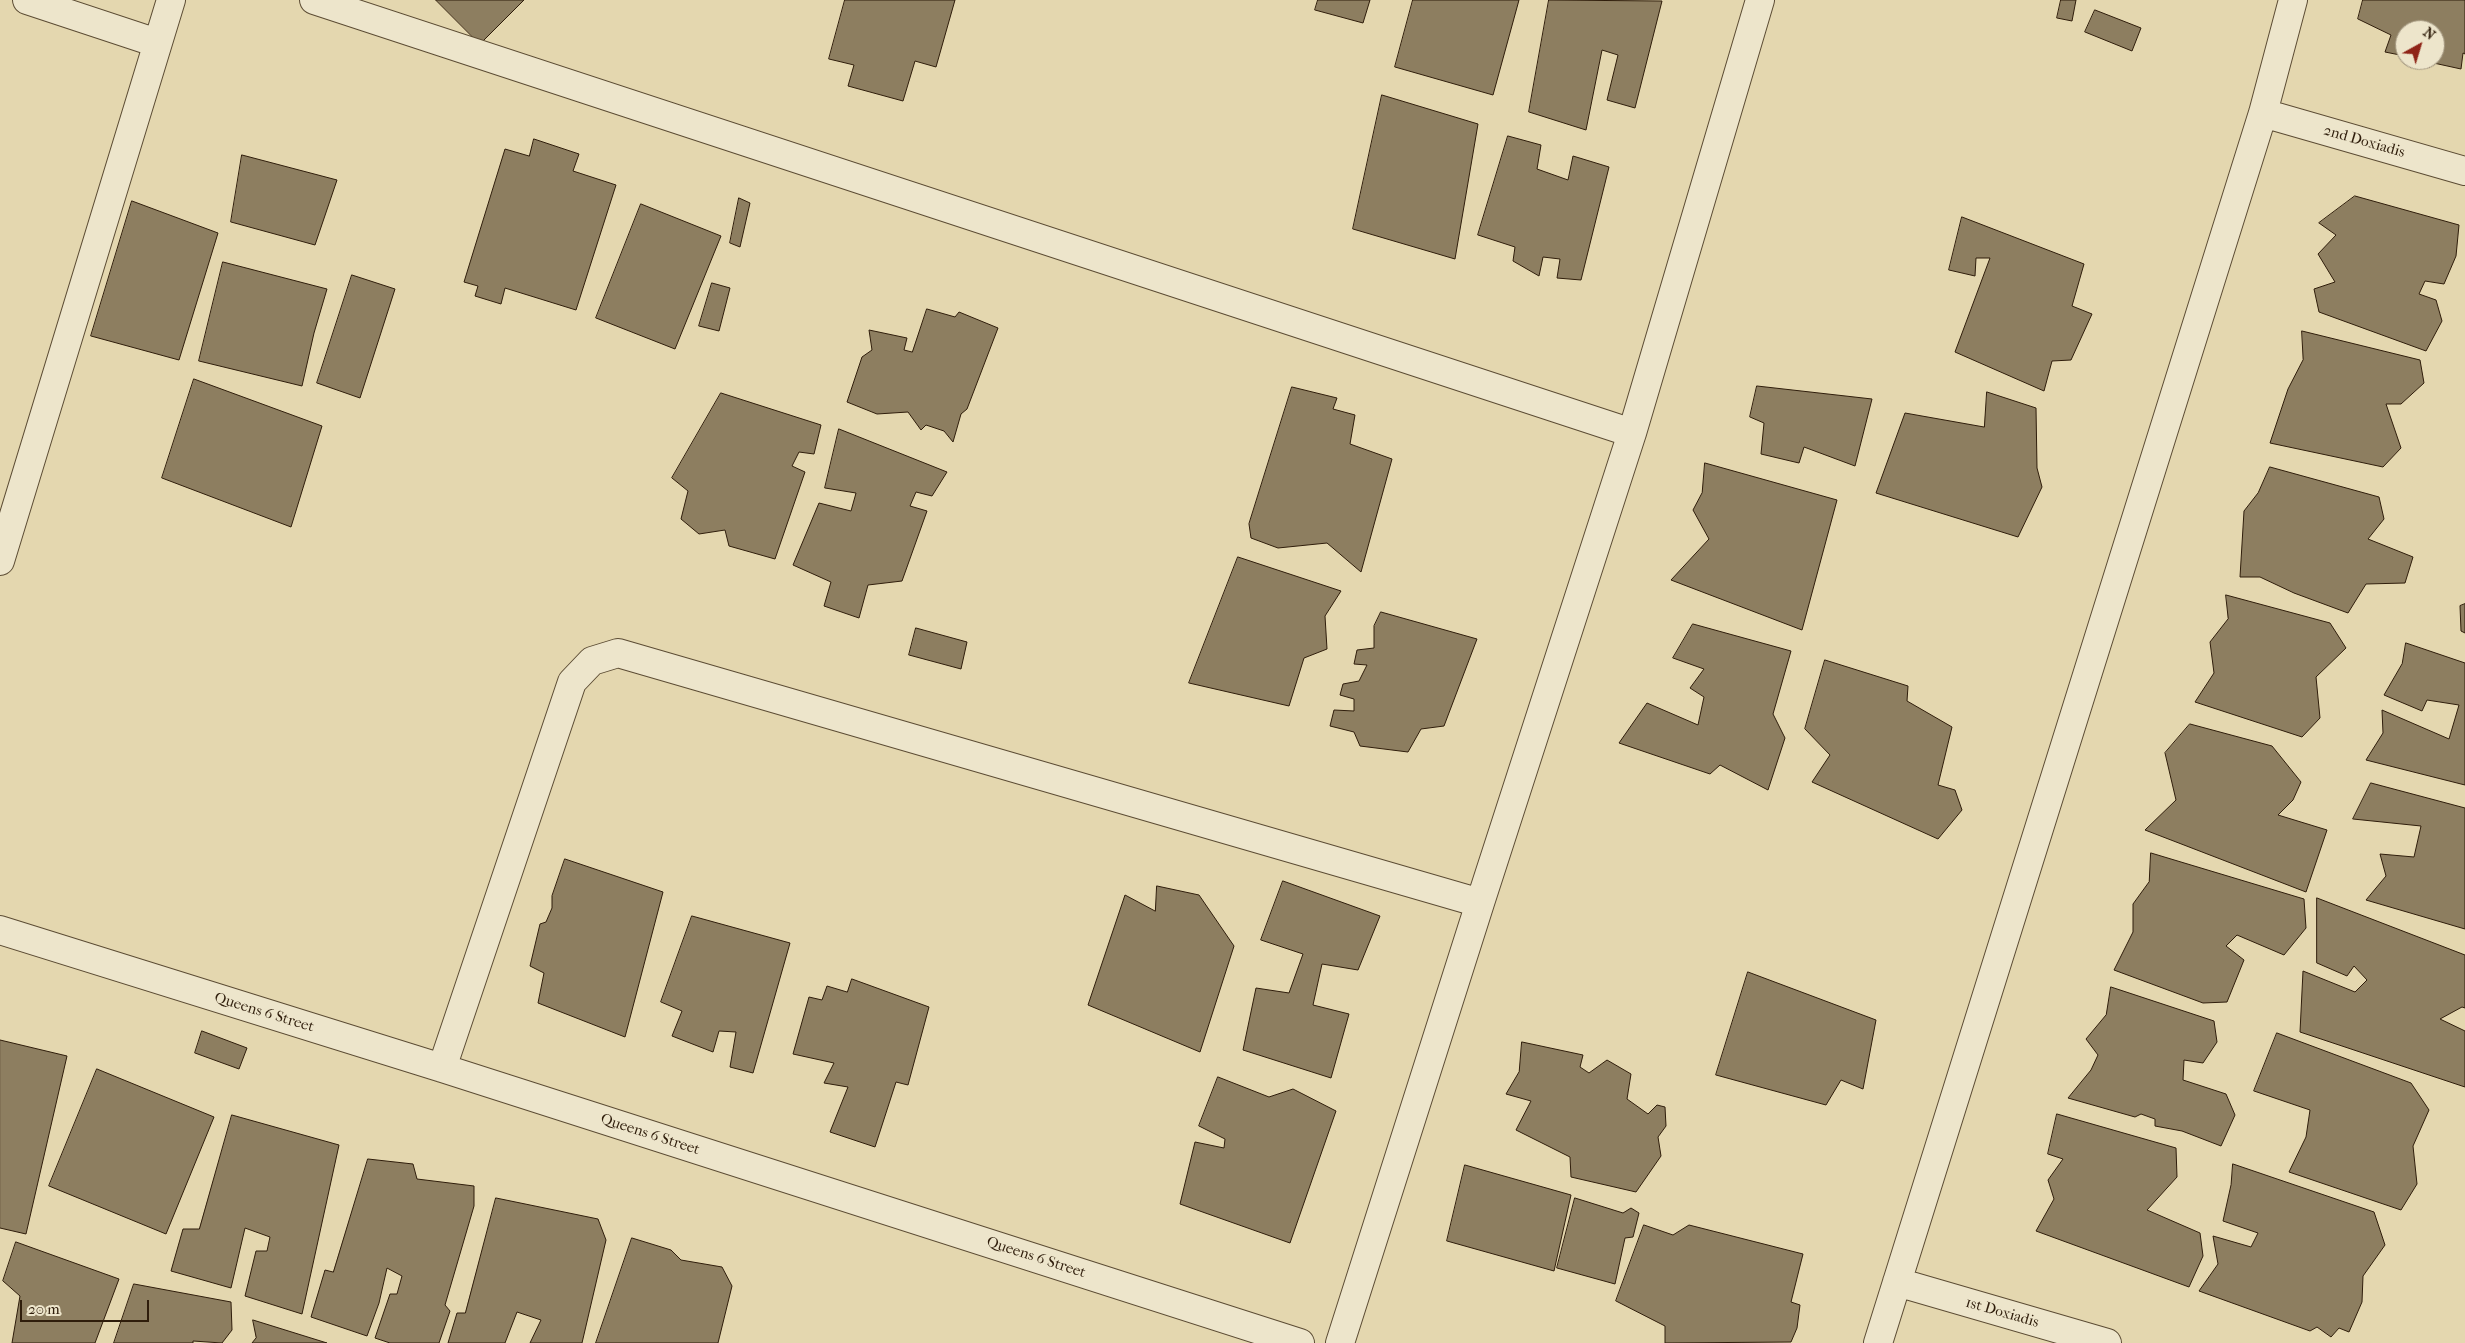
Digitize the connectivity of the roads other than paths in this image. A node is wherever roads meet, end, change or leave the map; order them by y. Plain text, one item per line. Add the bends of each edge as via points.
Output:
1 (28, 0) edge
2 (171, 0) edge
3 (314, 0) edge
4 (1760, 0) edge
5 (2293, 0) edge
6 (156, 43) junction
7 (2263, 113) junction
8 (2465, 171) edge
9 (1632, 433) junction
10 (0, 561) edge
11 (1480, 903) junction
12 (0, 930) edge
13 (442, 1068) junction
14 (1898, 1282) junction
15 (1300, 1343) edge
16 (1340, 1343) edge
17 (1878, 1343) edge
18 (2107, 1343) edge

1 - 6 street
2 - 6 street
3 - 9 street
4 - 9 street
5 - 7 street
6 - 10 street
7 - 8 street, 2nd Doxiadis
7 - 14 street
9 - 11 street
11 - 13 street via 618,653 592,661 572,682
11 - 16 street
12 - 13 street, Queens 6 Street
13 - 15 street, Queens 6 Street
14 - 17 street
14 - 18 street, 1st Doxiadis

